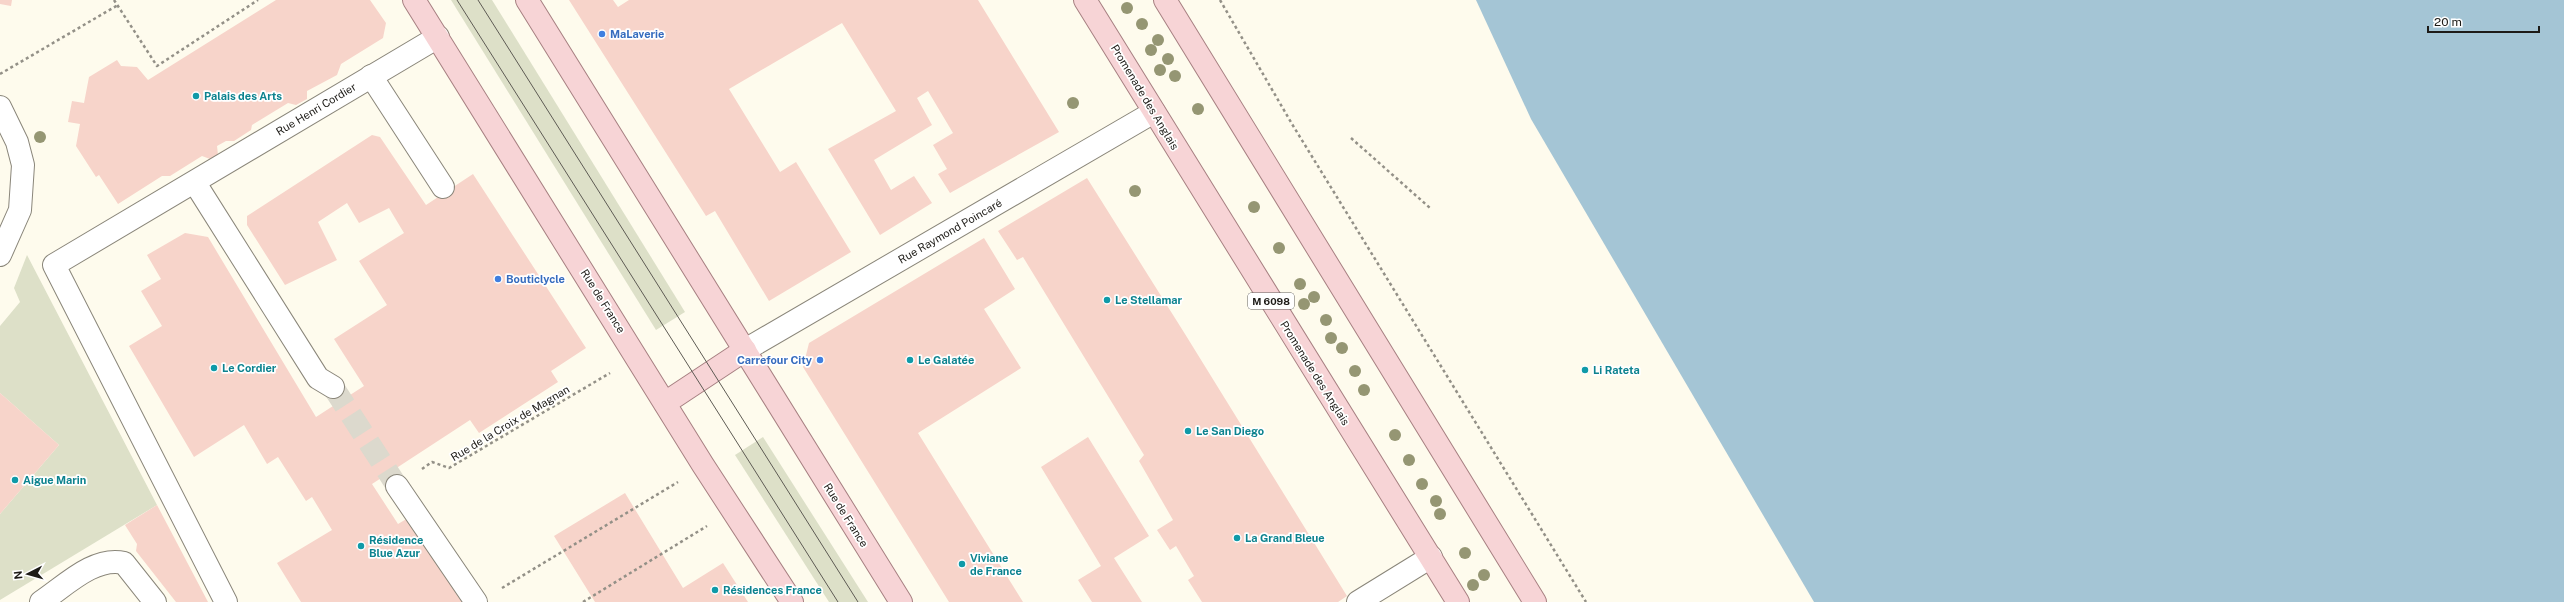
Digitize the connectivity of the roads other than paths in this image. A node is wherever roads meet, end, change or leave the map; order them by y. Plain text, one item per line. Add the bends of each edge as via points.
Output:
1 (414, 0) edge
2 (527, 0) edge
3 (1085, 0) edge
4 (1165, 0) edge
5 (438, 37) junction
6 (371, 76) junction
7 (0, 108) edge
8 (1154, 112) junction
9 (9, 145) edge
10 (195, 183) junction
11 (443, 187) dead end
12 (0, 256) edge
13 (745, 350) junction
14 (333, 387) tunnel mouth
15 (665, 403) junction
16 (397, 486) tunnel mouth
17 (1431, 557) junction
18 (41, 602) edge
19 (155, 602) edge
20 (226, 602) edge
21 (476, 602) edge
22 (792, 602) edge
23 (900, 602) edge
24 (1358, 602) edge
25 (1458, 602) edge
26 (1535, 602) edge

1 - 5 main road, Rue de France
2 - 13 main road, Rue de France
3 - 8 main road, Promenade des Anglais / M 6098
4 - 26 main road
5 - 6 street, Rue Henri Cordier
5 - 15 main road, Rue de France
6 - 10 street, Rue Henri Cordier
6 - 11 street
7 - 9 street
8 - 13 street, Rue Raymond Poincaré
8 - 17 main road, Promenade des Anglais / M 6098
9 - 12 street via 23,165 20,210
10 - 14 street via 318,378
10 - 20 street, Rue Henri Cordier via 54,265
13 - 15 main road
13 - 23 main road, Rue de France
15 - 22 main road, Rue de France
16 - 21 street
17 - 24 street
17 - 25 main road, Promenade des Anglais / M 6098
18 - 19 street via 99,564 113,560 124,563 129,568

